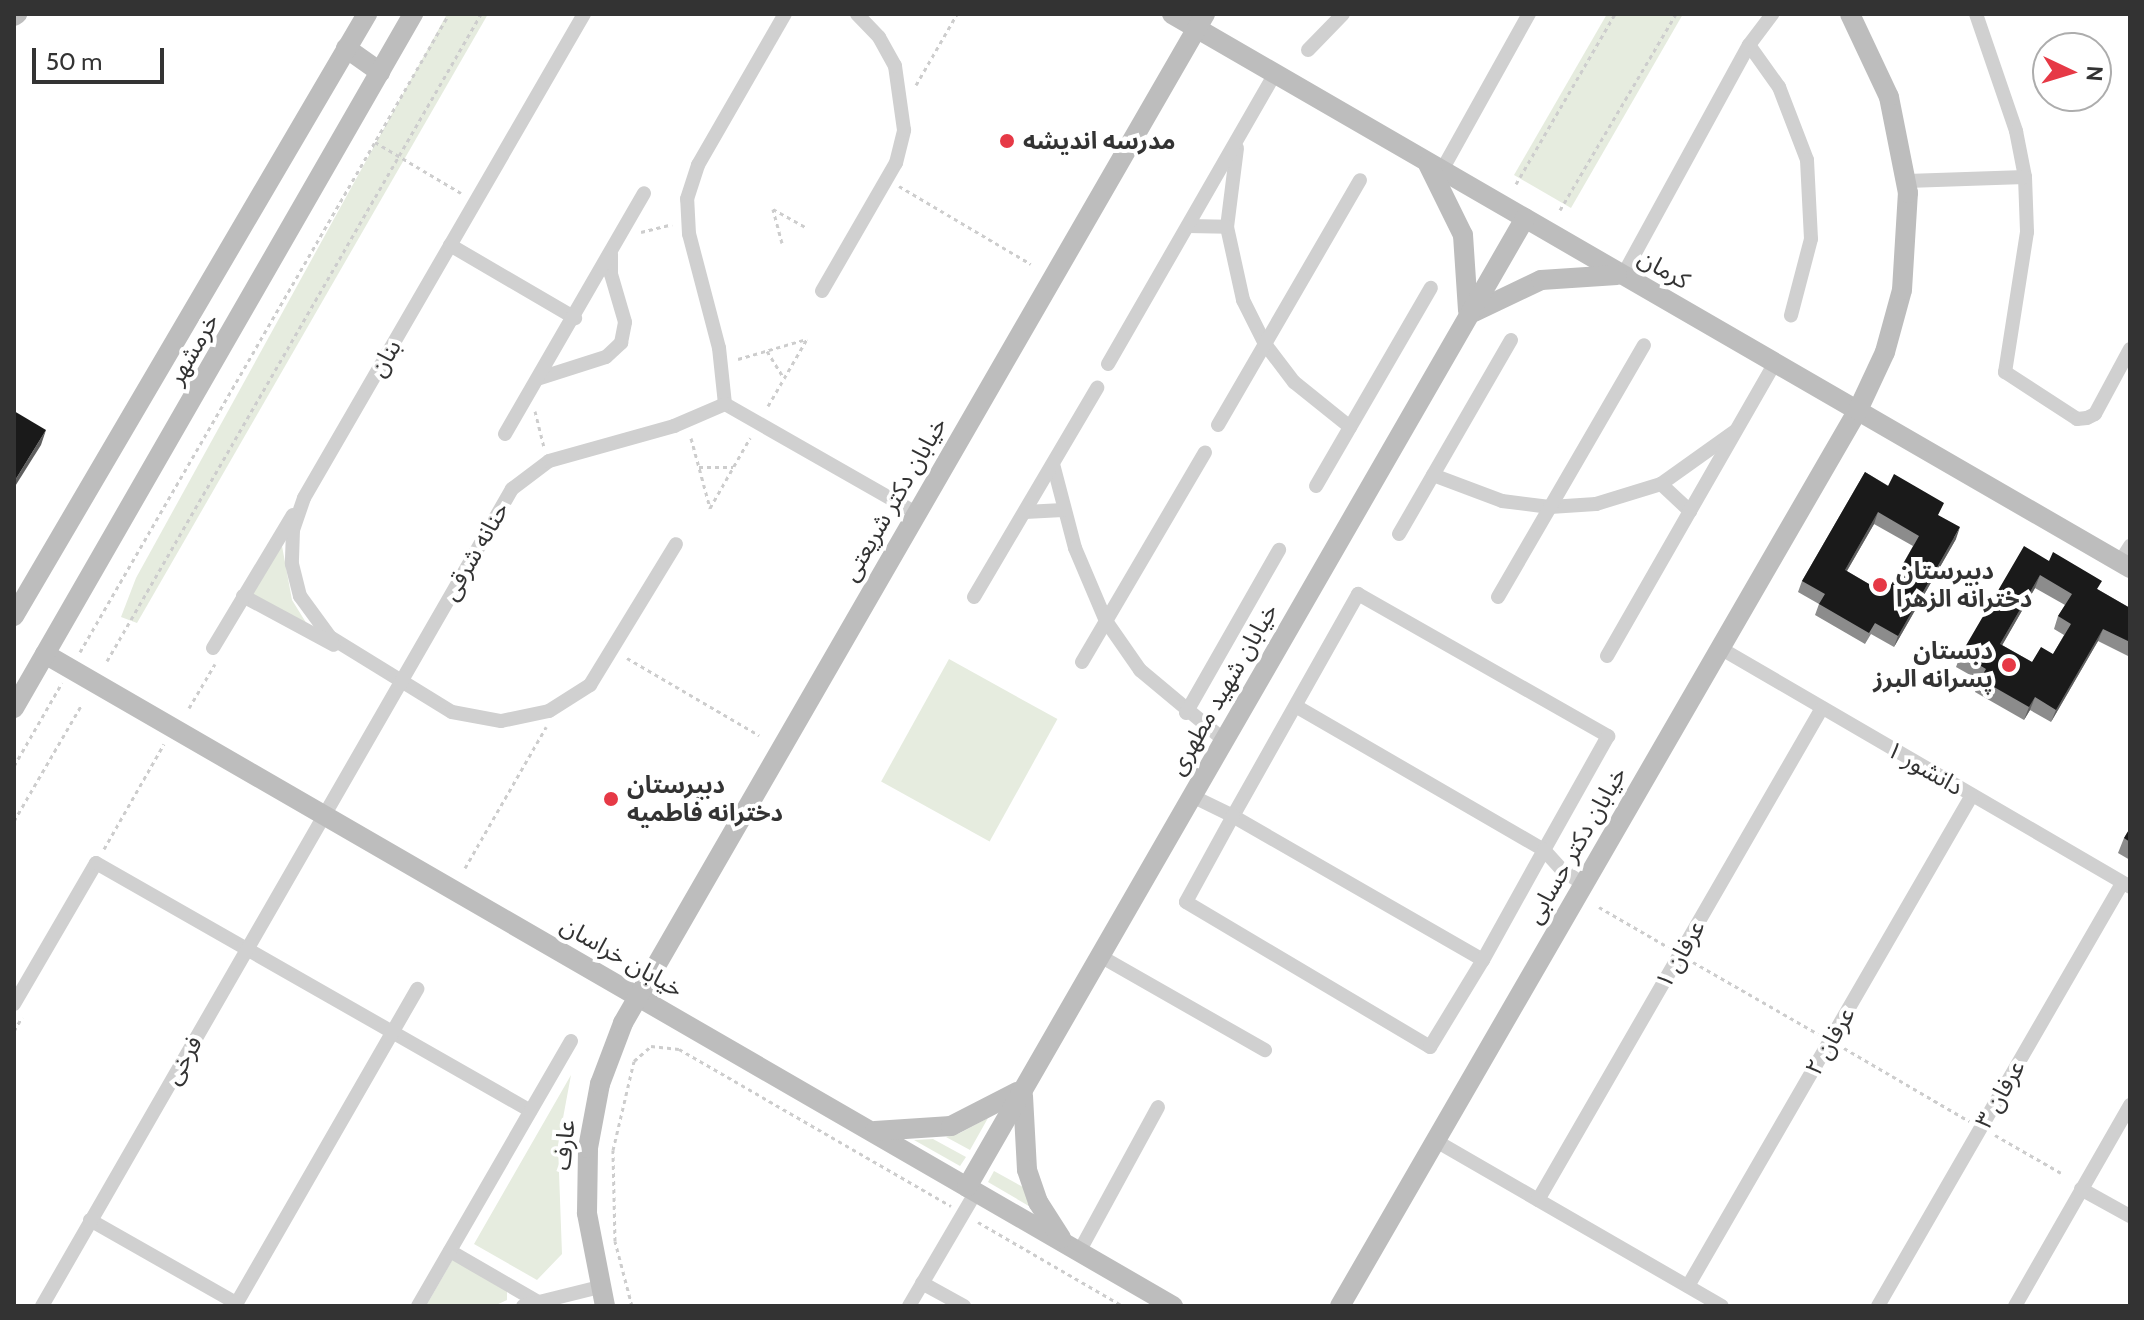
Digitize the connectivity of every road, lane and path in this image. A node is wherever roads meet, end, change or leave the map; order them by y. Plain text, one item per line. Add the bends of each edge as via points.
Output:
1 (367, 14) edge
2 (413, 14) edge
3 (449, 14) edge
4 (481, 14) edge
5 (584, 14) edge
6 (785, 14) edge
7 (857, 14) edge
8 (957, 14) edge
9 (1172, 14) edge
10 (1343, 14) edge
11 (1529, 14) edge
12 (1615, 14) edge
13 (1676, 14) edge
14 (1772, 14) edge
15 (1850, 14) edge
16 (1976, 14) edge
17 (1201, 21) edge
18 (1749, 45) junction
19 (346, 48) junction
20 (1308, 50) dead end
21 (380, 72) junction
22 (1275, 74) junction
23 (916, 85) dead end
24 (1238, 140) junction
25 (375, 142) junction
26 (399, 156) junction
27 (1434, 166) junction
28 (2025, 177) junction
29 (1360, 180) dead end
30 (1907, 181) junction
31 (1516, 184) dead end
32 (899, 186) dead end
33 (644, 193) dead end
34 (464, 195) dead end
35 (1560, 210) dead end
36 (1525, 218) junction
37 (672, 224) dead end
38 (1188, 226) junction
39 (805, 227) dead end
40 (1227, 227) junction
41 (634, 234) dead end
42 (782, 243) dead end
43 (450, 245) junction
44 (612, 249) junction
45 (1031, 264) dead end
46 (1623, 275) junction
47 (613, 281) junction
48 (1431, 288) dead end
49 (592, 289) junction
50 (822, 291) dead end
51 (1791, 315) dead end
52 (1468, 317) junction
53 (575, 318) junction
54 (1511, 340) dead end
55 (559, 344) junction
56 (1265, 344) junction
57 (1644, 345) dead end
58 (2130, 349) edge
59 (767, 350) junction
60 (738, 359) dead end
61 (1775, 363) junction
62 (1108, 364) dead end
63 (564, 367) junction
64 (784, 378) junction
65 (536, 382) junction
66 (1097, 388) dead end
67 (725, 404) junction
68 (768, 406) dead end
69 (534, 407) dead end
70 (1858, 410) junction
71 (1218, 425) dead end
72 (1350, 427) junction
73 (1738, 429) junction
74 (505, 434) dead end
75 (691, 438) dead end
76 (750, 438) dead end
77 (544, 446) dead end
78 (1205, 452) dead end
79 (1053, 464) junction
80 (699, 467) junction
81 (733, 467) junction
82 (1433, 475) junction
83 (1661, 484) junction
84 (1316, 486) dead end
85 (304, 498) junction
86 (1550, 507) junction
87 (1063, 510) junction
88 (1690, 511) junction
89 (1025, 512) junction
90 (916, 513) junction
91 (1399, 534) dead end
92 (676, 544) dead end
93 (1279, 550) dead end
94 (2127, 559) edge
95 (243, 596) junction
96 (974, 597) dead end
97 (1498, 597) dead end
98 (14, 616) edge
99 (1106, 621) junction
100 (213, 648) dead end
101 (1720, 648) junction
102 (45, 654) junction
103 (352, 654) junction
104 (1607, 656) dead end
105 (627, 658) dead end
106 (107, 661) dead end
107 (1082, 662) dead end
108 (71, 669) junction
109 (400, 681) junction
110 (82, 704) dead end
111 (186, 707) dead end
112 (1297, 707) junction
113 (14, 708) edge
114 (1822, 708) junction
115 (1186, 713) junction
116 (546, 727) dead end
117 (174, 728) junction
118 (759, 735) dead end
119 (1224, 740) junction
120 (14, 766) edge
121 (1972, 795) junction
122 (1192, 796) junction
123 (323, 815) junction
124 (1233, 816) junction
125 (14, 821) edge
126 (1544, 850) junction
127 (99, 858) junction
128 (465, 868) dead end
129 (1584, 884) junction
130 (2126, 885) edge
131 (1599, 907) dead end
132 (1668, 947) dead end
133 (246, 949) junction
134 (1100, 956) junction
135 (1483, 960) junction
136 (1692, 961) dead end
137 (417, 989) dead end
138 (637, 996) junction
139 (14, 1004) edge
140 (393, 1033) junction
141 (1818, 1034) dead end
142 (571, 1041) dead end
143 (1842, 1047) dead end
144 (1265, 1050) dead end
145 (1024, 1088) junction
146 (2130, 1105) edge
147 (1158, 1107) dead end
148 (530, 1111) junction
149 (1969, 1121) dead end
150 (868, 1130) junction
151 (1993, 1134) dead end
152 (1436, 1141) junction
153 (2061, 1173) dead end
154 (972, 1189) junction
155 (2081, 1189) junction
156 (1538, 1200) junction
157 (963, 1214) junction
158 (2130, 1216) edge
159 (90, 1220) junction
160 (1072, 1248) junction
161 (450, 1251) junction
162 (922, 1283) junction
163 (1688, 1286) junction
164 (602, 1296) edge
165 (530, 1304) edge
166 (235, 1305) edge
167 (42, 1306) edge
168 (418, 1306) edge
169 (632, 1306) edge
170 (909, 1306) edge
171 (964, 1306) edge
172 (1123, 1306) edge
173 (1173, 1306) edge
174 (1340, 1306) edge
175 (1722, 1306) edge
176 (1878, 1306) edge
177 (2015, 1306) edge

1 - 19 street, خرمشهر
2 - 21 street, خرمشهر
3 - 25 path
4 - 26 path
5 - 43 street, بنان
6 - 67 street via 698,165 687,199 689,234 719,348
7 - 50 street via 879,37 895,66 904,130 896,163
8 - 23 path
9 - 17 street, کرمان
10 - 20 street
11 - 27 street
12 - 31 path
13 - 35 path
14 - 18 street
15 - 30 street, خیابان دکتر حسابی via 1889,97
16 - 28 street via 2016,131
17 - 22 street, کرمان
17 - 90 street, خیابان دکتر شریعتی
18 - 46 street
18 - 51 street via 1785,99 1807,160 1811,239
19 - 21 street
19 - 98 street, خرمشهر
21 - 102 street, خرمشهر
22 - 24 street
22 - 27 street, کرمان
24 - 38 street
24 - 40 street
25 - 26 path
25 - 108 path
26 - 34 path
26 - 106 path
27 - 36 street, کرمان
27 - 52 street via 1463,235 1470,276
28 - 30 street
28 - 58 street via 2027,232 2005,372 2077,419 2087,418 2095,414
29 - 56 street
30 - 70 street, خیابان دکتر حسابی via 1902,290 1885,352
32 - 45 path
33 - 44 street
36 - 46 street, کرمان
36 - 52 street, خیابان شهید مطهری
37 - 41 path
38 - 40 street
38 - 62 street
39 - 42 path via 773,209
40 - 56 street via 1239,288
43 - 53 street
43 - 85 street, بنان
44 - 47 street
44 - 49 street
46 - 52 street via 1582,273 1541,280 1510,291
46 - 61 street, کرمان
47 - 49 street via 601,281
47 - 63 street via 625,322 621,343 606,357
48 - 72 street
49 - 53 street
52 - 119 street, خیابان شهید مطهری
53 - 55 street
54 - 82 street
55 - 63 street
55 - 65 street
56 - 71 street
56 - 72 street via 1311,399
57 - 86 street
59 - 60 path
59 - 64 path
59 - 64 path via 807,339
61 - 70 street, کرمان
61 - 73 street
63 - 65 street
64 - 68 path
65 - 74 street
66 - 79 street
67 - 90 street
67 - 109 street, حنانه شرقی via 674,426 560,457 529,473 505,499
69 - 77 path
70 - 94 street, کرمان
70 - 101 street, خیابان دکتر حسابی
72 - 84 street
73 - 83 street
73 - 88 street
75 - 80 path
76 - 81 path
78 - 99 street
79 - 87 street
79 - 89 street
80 - 81 path
80 - 81 path via 710,508
82 - 86 street via 1490,498
82 - 91 street
83 - 86 street via 1596,504
83 - 88 street
85 - 95 street
85 - 103 street, بنان via 293,530 295,580 318,625
86 - 97 street
87 - 89 street
87 - 99 street
88 - 104 street
89 - 96 street
90 - 138 street, خیابان دکتر شریعتی
92 - 109 street, بنان via 602,672 564,704 526,718 485,720 452,712
93 - 115 street
95 - 100 street
95 - 103 street
99 - 107 street
99 - 115 street via 1140,670
101 - 114 street, دانشور ۱
101 - 129 street, خیابان دکتر حسابی
102 - 108 street, خیابان خراسان
102 - 113 street, خرمشهر
103 - 109 street, بنان
105 - 118 path
108 - 117 street, خیابان خراسان
108 - 120 path
109 - 123 street, حنانه شرقی
110 - 125 path
111 - 117 path
112 - 124 street
112 - 126 street
112 - 126 street via 1358,594 1608,736
114 - 121 street, دانشور ۱
114 - 156 street, عرفان ۱
115 - 119 street
116 - 128 path
117 - 123 street, خیابان خراسان
117 - 127 path
119 - 122 street, خیابان شهید مطهری
121 - 130 street, دانشور ۱
121 - 163 street, عرفان ۲
122 - 124 street
122 - 134 street, خیابان شهید مطهری
123 - 133 street, فرخی
123 - 138 street, خیابان خراسان
124 - 135 street
124 - 135 street via 1186,902 1430,1047
126 - 129 street
126 - 135 street
127 - 133 street
127 - 139 street
129 - 152 street, خیابان دکتر حسابی
130 - 176 street, عرفان ۳
131 - 132 path
133 - 140 street
133 - 159 street, فرخی
134 - 144 street
134 - 145 street, خیابان شهید مطهری
136 - 141 path
137 - 140 street
138 - 150 street, خیابان خراسان
138 - 164 street, عارف via 600,1084 588,1148 587,1213
140 - 148 street
140 - 166 street
142 - 148 street
143 - 149 path
145 - 150 street via 989,1111 951,1126 909,1133
145 - 154 street, خیابان شهید مطهری
145 - 160 street via 1021,1129 1027,1170 1038,1202
146 - 155 street
147 - 160 street
148 - 161 street
150 - 154 street, خیابان خراسان
151 - 153 path
152 - 156 street
152 - 174 street, خیابان دکتر حسابی
154 - 157 street
154 - 160 street, خیابان خراسان
155 - 158 street
155 - 177 street
156 - 163 street
157 - 162 street
157 - 169 path via 679,1049 651,1046 634,1061 613,1150 615,1241
157 - 172 path
159 - 166 street
159 - 167 street, فرخی
160 - 173 street, خیابان خراسان
161 - 165 street
161 - 168 street
162 - 170 street
162 - 171 street
163 - 175 street
164 - 165 street

